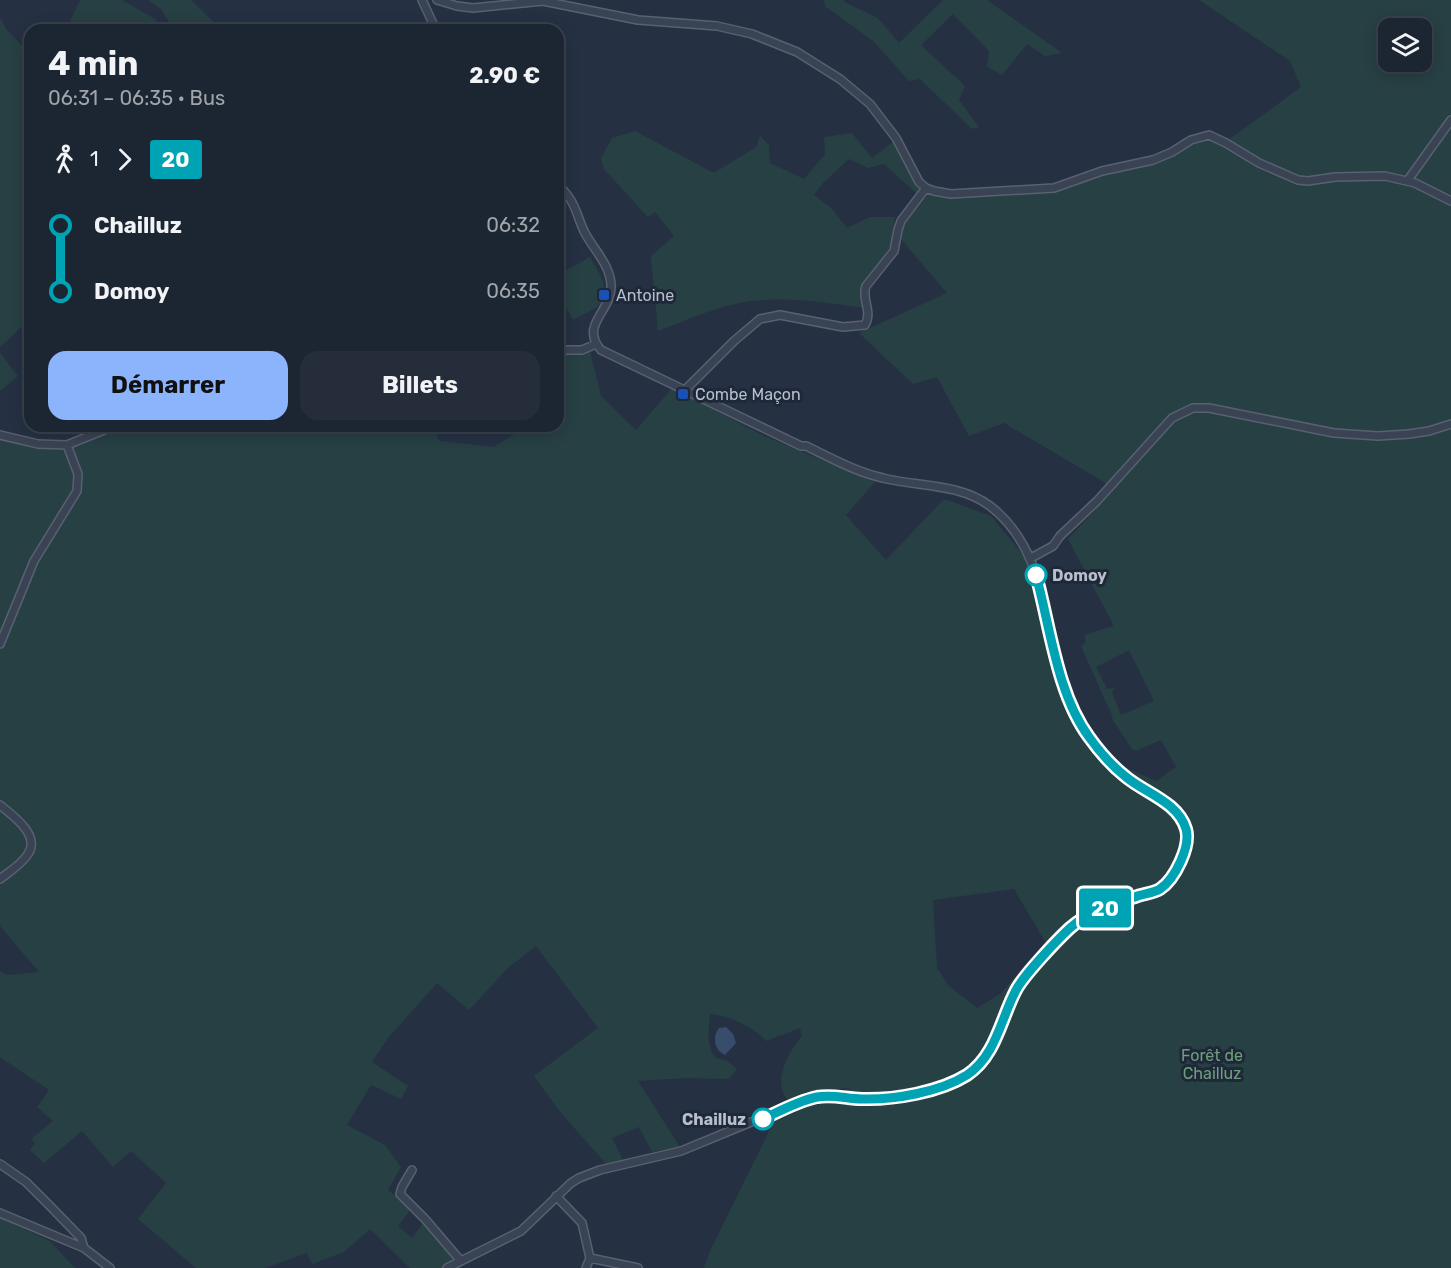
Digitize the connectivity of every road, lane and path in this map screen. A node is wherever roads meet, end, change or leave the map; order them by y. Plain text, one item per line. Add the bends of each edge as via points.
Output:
1 (422, 0) edge
2 (437, 0) edge
3 (433, 24) edge
4 (1451, 120) edge
5 (1408, 180) junction
6 (926, 188) junction
7 (564, 191) edge
8 (1451, 201) edge
9 (596, 344) junction
10 (564, 350) edge
11 (684, 391) junction
12 (1451, 424) edge
13 (99, 432) edge
14 (0, 435) edge
15 (67, 445) junction
16 (1030, 558) junction
17 (0, 644) edge
18 (0, 805) edge
19 (0, 879) edge
20 (0, 1164) edge
21 (412, 1170) dead end
22 (556, 1196) junction
23 (0, 1213) edge
24 (84, 1248) junction
25 (590, 1258) junction
26 (460, 1260) junction
27 (111, 1268) edge
28 (447, 1268) edge
29 (586, 1268) edge
30 (638, 1268) edge

1 - 3 street
2 - 6 street via 473,8 543,1 638,20 727,28 761,38 797,52 870,104 891,130 918,182
4 - 5 street
5 - 6 street via 1376,176 1298,180 1209,135 1153,160 1102,171 1054,188 960,194
5 - 8 street
6 - 11 street via 902,221 894,251 866,285 863,292 869,315 865,325 843,327 780,315 760,319
7 - 9 street via 606,266 611,283 610,295 594,329
9 - 10 street via 582,350
9 - 11 street
11 - 16 street via 860,471 951,489 982,501 1012,527
12 - 16 street via 1429,431 1378,436 1334,433 1221,410 1182,411 1053,546
13 - 15 street
14 - 15 street via 39,444
15 - 17 street via 78,474 77,491 34,561
16 - 22 street via 1063,684 1076,716 1089,738 1124,776 1166,803 1186,826 1188,838 1177,868 1160,889 1090,914 1071,928 1017,988 991,1048 969,1074 910,1095 874,1099 826,1096 800,1102 681,1151 600,1170 571,1182
18 - 19 street via 26,829 31,844 28,855
20 - 24 street via 26,1182 81,1238
21 - 26 street via 400,1194
22 - 25 street via 582,1223
22 - 26 street via 521,1231
23 - 24 street
24 - 27 street
25 - 29 street
25 - 30 street
26 - 28 street

